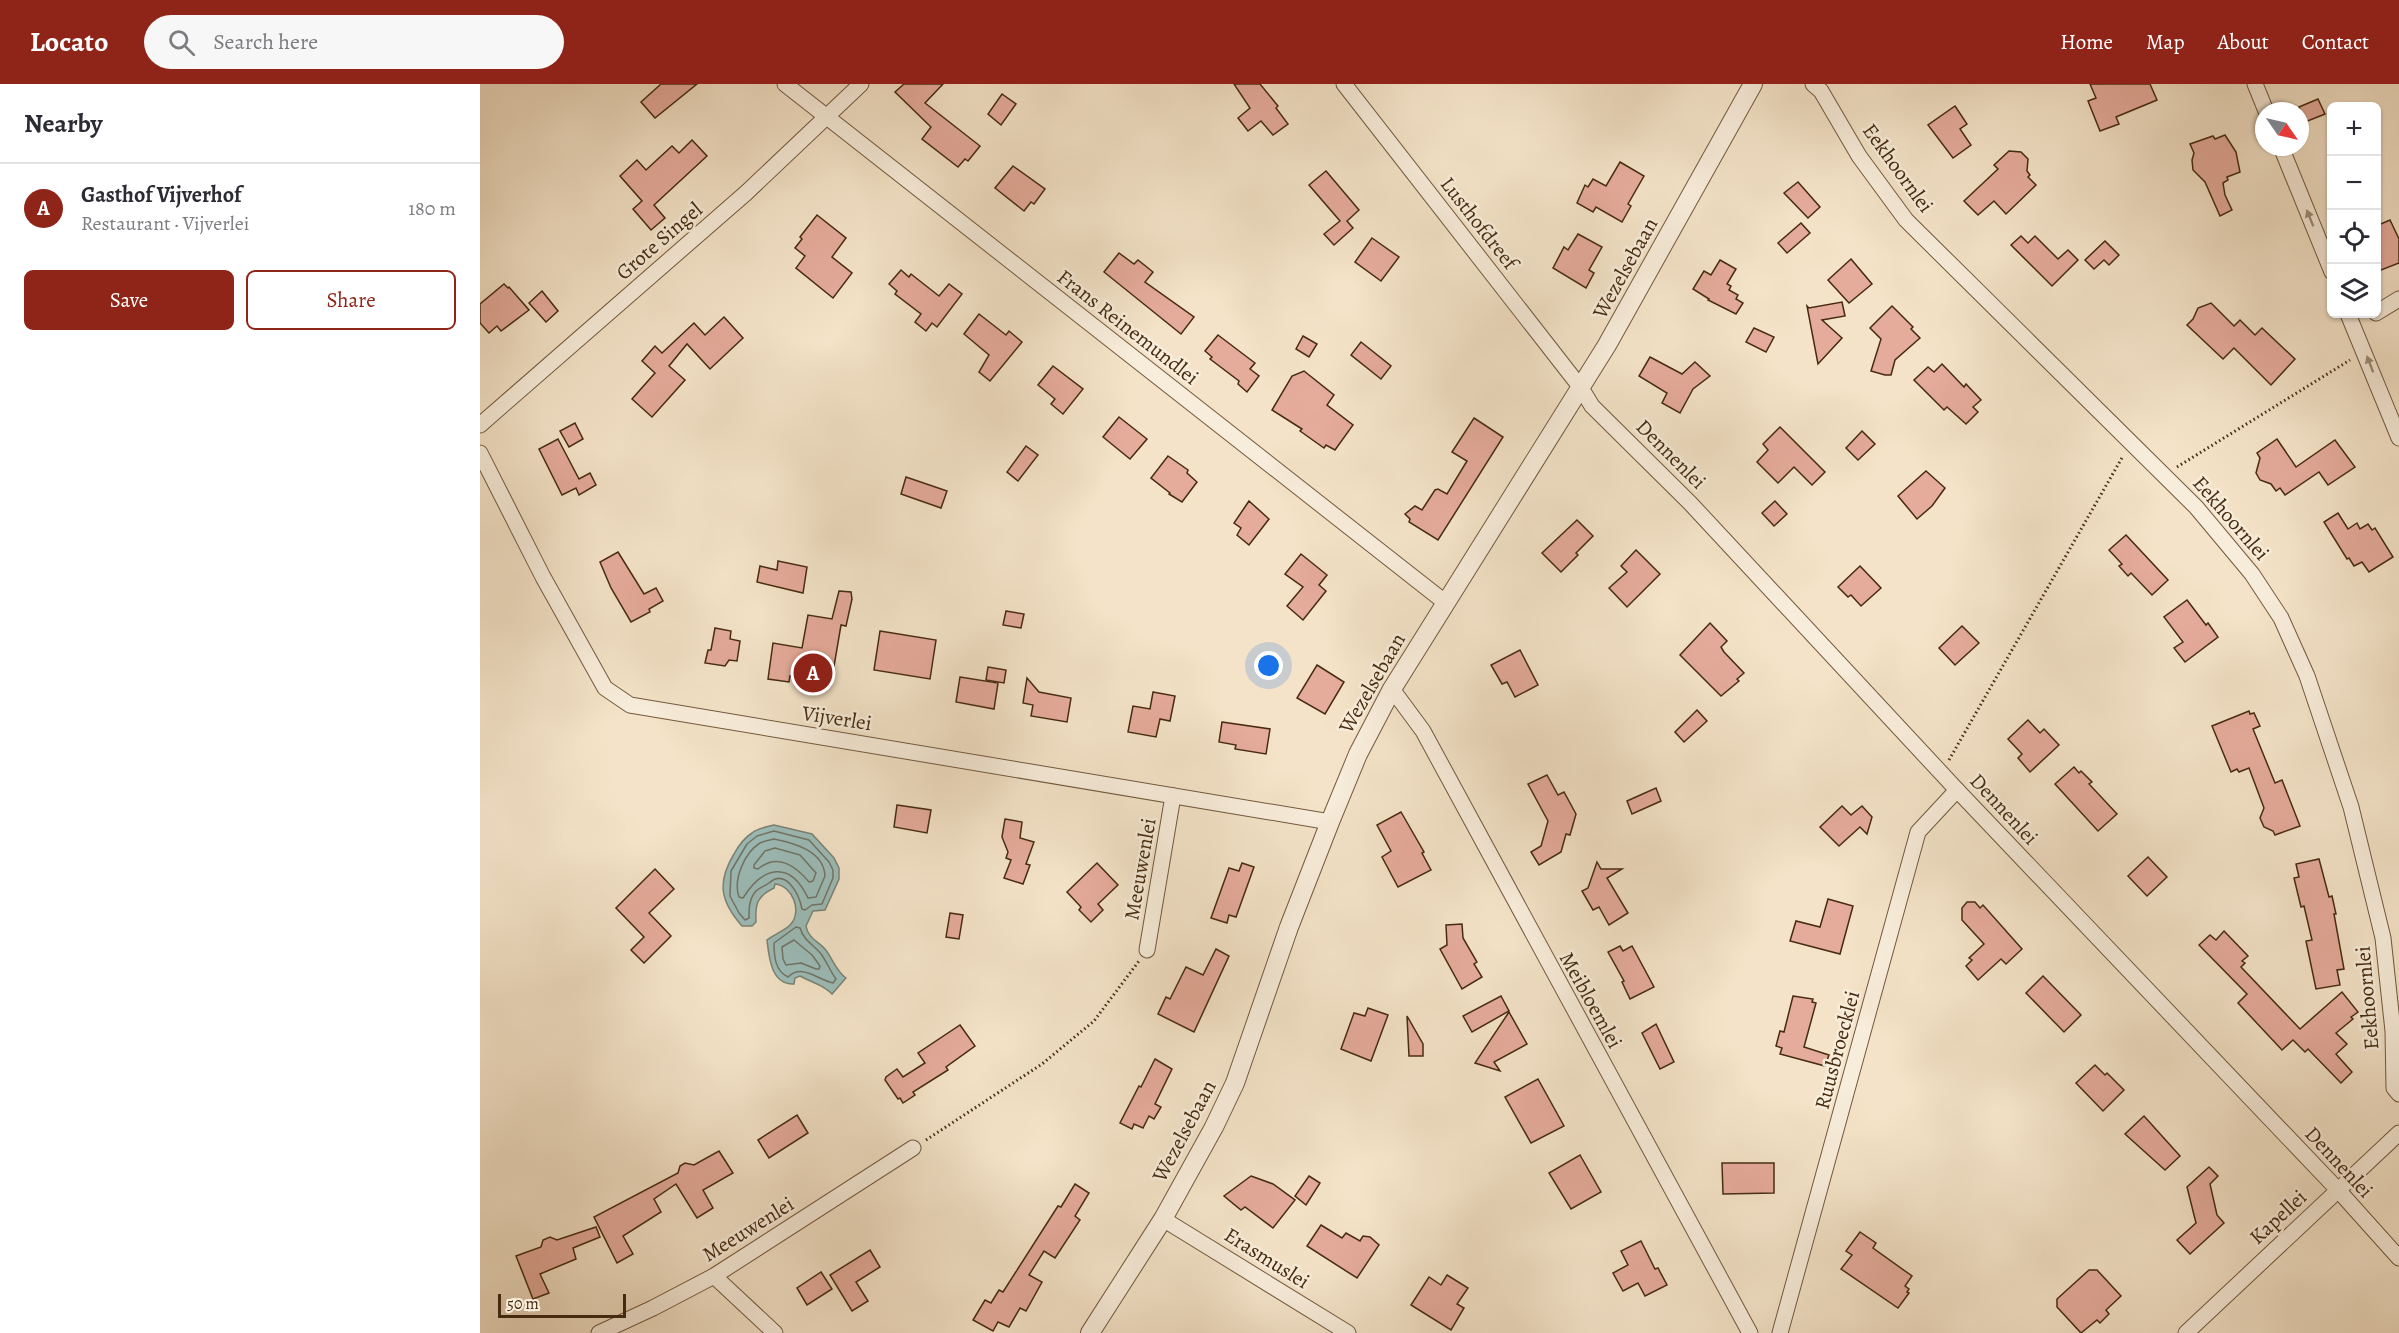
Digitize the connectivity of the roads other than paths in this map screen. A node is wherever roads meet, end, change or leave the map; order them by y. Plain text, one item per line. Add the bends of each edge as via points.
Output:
1 (785, 84) edge
2 (861, 84) edge
3 (1344, 84) edge
4 (1753, 84) edge
5 (1813, 84) edge
6 (2255, 84) edge
7 (2262, 102) edge
8 (827, 117) junction
9 (2285, 156) edge
10 (2328, 264) edge
11 (2399, 299) edge
12 (2381, 310) edge
13 (2351, 320) edge
14 (1581, 388) junction
15 (480, 425) edge
16 (2399, 438) edge
17 (480, 453) edge
18 (1446, 603) junction
19 (1392, 689) junction
20 (1957, 790) junction
21 (1173, 796) junction
22 (1330, 822) junction
23 (1147, 950) road end
24 (2399, 1094) edge
25 (2399, 1133) edge
26 (913, 1148) road end
27 (2338, 1190) junction
28 (1163, 1219) junction
29 (2399, 1258) edge
30 (714, 1276) junction
31 (599, 1333) edge
32 (775, 1333) edge
33 (1089, 1333) edge
34 (1348, 1333) edge
35 (1750, 1333) edge
36 (1780, 1333) edge
37 (2186, 1333) edge

1 - 8 street, Frans Reinemundlei
2 - 8 street, Grote Singel
3 - 14 street, Lusthofdreef
4 - 14 street, Wezelsebaan
5 - 24 street, Eekhoornlei via 1906,220 2196,507 2252,573 2281,618 2307,676 2351,807 2383,938 2393,1031 2394,1088
6 - 7 street
8 - 15 street, Grote Singel via 746,193
8 - 18 street, Frans Reinemundlei
10 -> 9 street
11 - 12 street
16 -> 13 street
14 - 18 street, Wezelsebaan
14 - 20 street, Dennenlei via 1593,406 1690,502
17 - 21 street, Vijverlei via 605,688 630,705
18 - 19 street, Wezelsebaan
19 - 22 street, Wezelsebaan via 1358,754
19 - 35 street, Meibloemlei via 1423,731
20 - 27 street, Dennenlei
20 - 36 street, Ruusbroecklei via 1918,832
21 - 22 street, Vijverlei
21 - 23 street, Meeuwenlei
22 - 28 street, Wezelsebaan via 1235,1083
25 - 27 street, Kapellei
26 - 30 street, Meeuwenlei
27 - 29 street, Dennenlei
27 - 37 street, Kapellei
28 - 33 street, Wezelsebaan
28 - 34 street, Erasmuslei
30 - 31 street, Meeuwenlei
30 - 32 street

